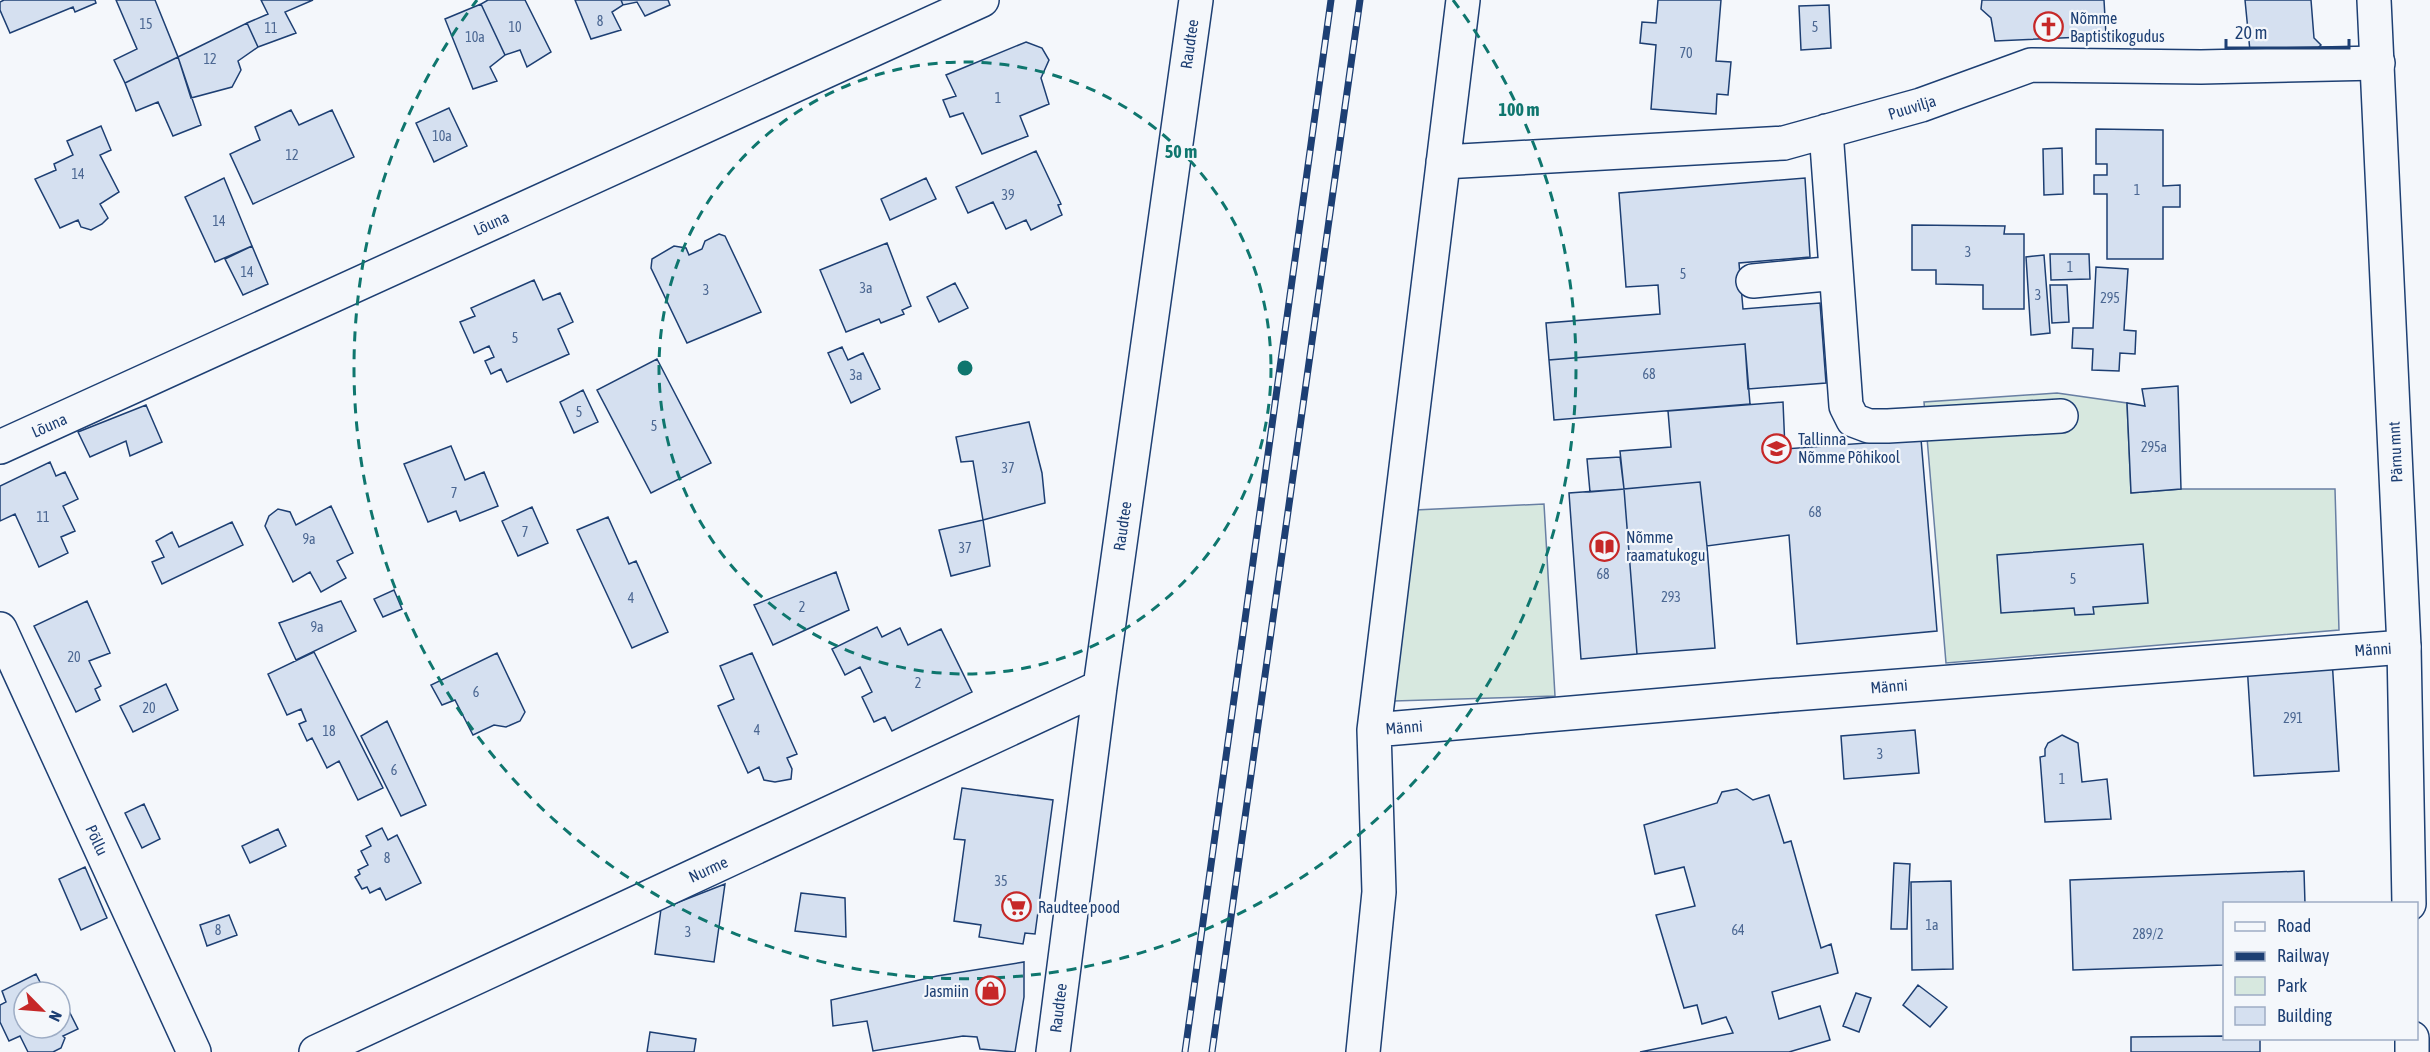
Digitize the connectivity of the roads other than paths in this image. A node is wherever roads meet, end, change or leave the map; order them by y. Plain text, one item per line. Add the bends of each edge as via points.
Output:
1 (982, 0) edge
2 (1196, 0) edge
3 (1462, 0) edge
4 (2374, 0) edge
5 (2378, 63) junction
6 (1826, 131) junction
7 (1443, 162) junction
8 (1836, 273) junction
9 (1753, 281) dead end
10 (2061, 416) dead end
11 (0, 447) edge
12 (0, 629) edge
13 (2403, 647) junction
14 (1100, 687) junction
15 (1374, 729) junction
16 (2409, 902) edge
17 (194, 1052) edge
18 (316, 1052) edge
19 (1053, 1052) edge
20 (1363, 1052) edge

1 - 11 street, Lõuna
2 - 14 street, Raudtee
3 - 7 street
4 - 5 street, Pärnu mnt
5 - 6 street, Puuvilja via 2031,65 1921,105
5 - 13 street, Pärnu mnt
6 - 7 street, Puuvilja via 1784,143
6 - 8 street
7 - 15 street
8 - 9 street
8 - 10 street via 1846,406 1853,420 1869,426 1888,426
12 - 17 street, Põllu
13 - 15 street, Männi
13 - 16 street, Pärnu mnt
14 - 18 street, Nurme
14 - 19 street, Raudtee
15 - 20 street via 1379,892

